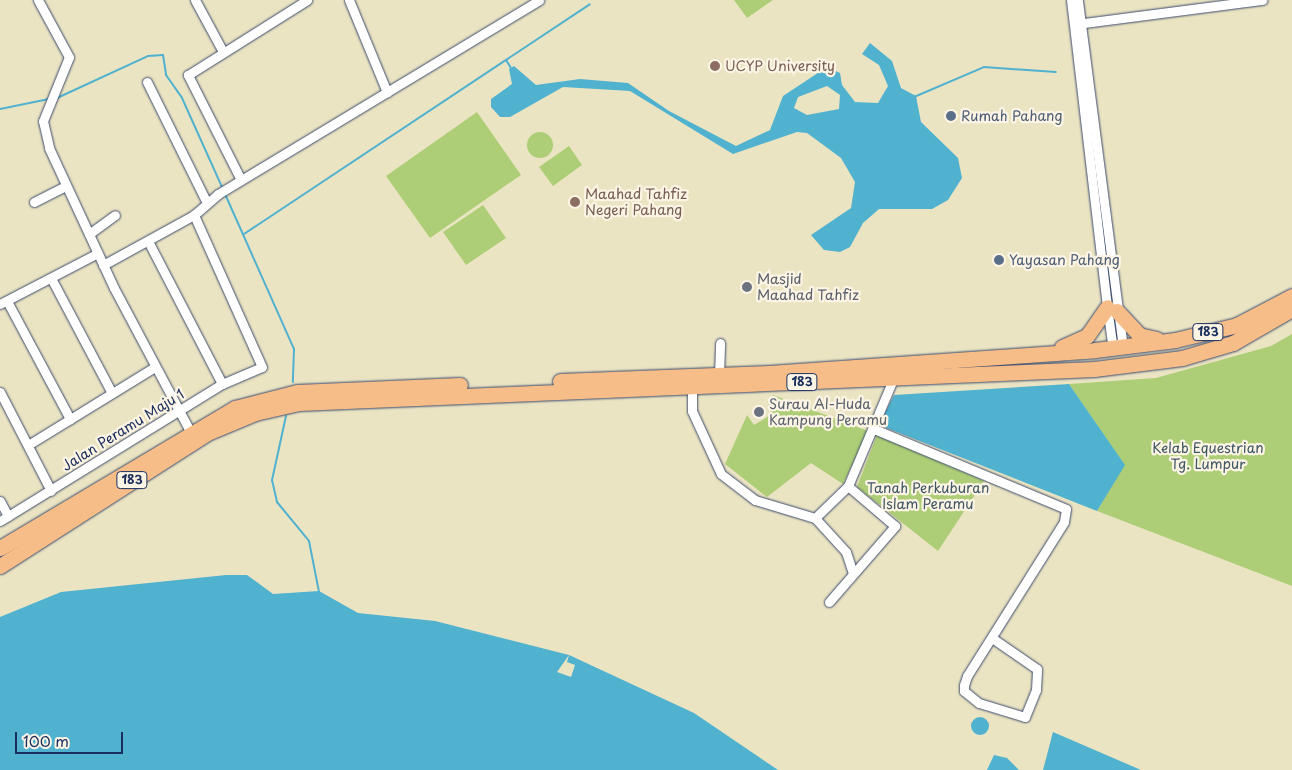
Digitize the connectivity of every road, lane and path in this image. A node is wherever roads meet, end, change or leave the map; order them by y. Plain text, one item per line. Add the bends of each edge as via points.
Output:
1 (38, 0) edge
2 (194, 0) edge
3 (307, 0) edge
4 (349, 0) edge
5 (539, 0) edge
6 (1071, 0) edge
7 (1078, 0) edge
8 (1262, 0) edge
9 (1078, 24) junction
10 (222, 50) junction
11 (147, 82) dead end
12 (387, 92) junction
13 (241, 180) junction
14 (66, 186) junction
15 (206, 201) junction
16 (34, 202) dead end
17 (115, 215) dead end
18 (194, 215) junction
19 (89, 234) junction
20 (148, 241) junction
21 (98, 253) junction
22 (103, 265) junction
23 (51, 278) junction
24 (1292, 296) edge
25 (3, 303) edge
26 (1112, 309) junction
27 (1292, 309) edge
28 (1245, 336) junction
29 (1175, 340) junction
30 (720, 343) dead end
31 (1117, 348) junction
32 (1037, 354) junction
33 (155, 367) junction
34 (1006, 372) junction
35 (719, 375) junction
36 (894, 377) junction
37 (222, 384) junction
38 (692, 388) junction
39 (0, 392) edge
40 (112, 393) junction
41 (298, 398) junction
42 (270, 404) junction
43 (179, 412) junction
44 (70, 419) junction
45 (874, 429) junction
46 (190, 431) junction
47 (28, 444) junction
48 (848, 486) junction
49 (52, 491) junction
50 (0, 501) edge
51 (8, 516) junction
52 (815, 518) junction
53 (0, 521) edge
54 (0, 548) edge
55 (0, 566) edge
56 (854, 573) junction
57 (829, 602) dead end
58 (992, 638) junction

1 - 14 street via 69,57 43,126
2 - 10 street
3 - 10 street
4 - 12 street
5 - 12 street
6 - 9 street
7 - 9 street
8 - 9 street
9 - 26 street
10 - 13 street via 188,75
11 - 15 street
12 - 13 street
13 - 15 street
14 - 16 street
14 - 19 street
15 - 18 street
17 - 19 street
18 - 20 street
18 - 37 street, Jalan Peramu Maju 1 via 262,367
19 - 21 street
20 - 22 street
20 - 37 street
21 - 22 street
21 - 23 street
22 - 33 street
23 - 25 street
23 - 40 street
24 - 29 highway, 183 via 1237,325
25 - 44 street
26 - 29 highway via 1139,335
26 - 31 street via 1112,342
26 - 32 highway via 1087,336
27 - 28 highway, 183
28 - 31 highway via 1134,357
28 - 34 highway, 183 via 1182,358
29 - 31 highway, 183
30 - 35 street
31 - 32 highway, 183
31 - 34 highway via 1106,359 1018,365
32 - 35 highway, 183
33 - 40 street
33 - 43 street
34 - 36 highway, 183
35 - 41 highway, 183
36 - 38 highway, 183
36 - 45 street
37 - 43 street, Jalan Peramu Maju 1
38 - 41 highway, 183
38 - 52 street via 695,420 726,480 755,500
39 - 47 street
40 - 44 street
41 - 42 highway, 183
42 - 46 highway, 183
42 - 55 highway, 183 via 195,440
43 - 46 street
43 - 49 street, Jalan Peramu Maju 1
44 - 47 street
45 - 48 street
45 - 58 street via 1066,509 1064,522
46 - 54 highway, 183
47 - 49 street
48 - 52 street
48 - 56 street via 895,526
49 - 51 street, Jalan Peramu Maju 1
50 - 51 street
51 - 53 street, Jalan Peramu Maju 1
52 - 56 street via 846,552
56 - 57 street
58 - 58 street via 967,676 964,692 979,703 1025,717 1036,690 1037,669

